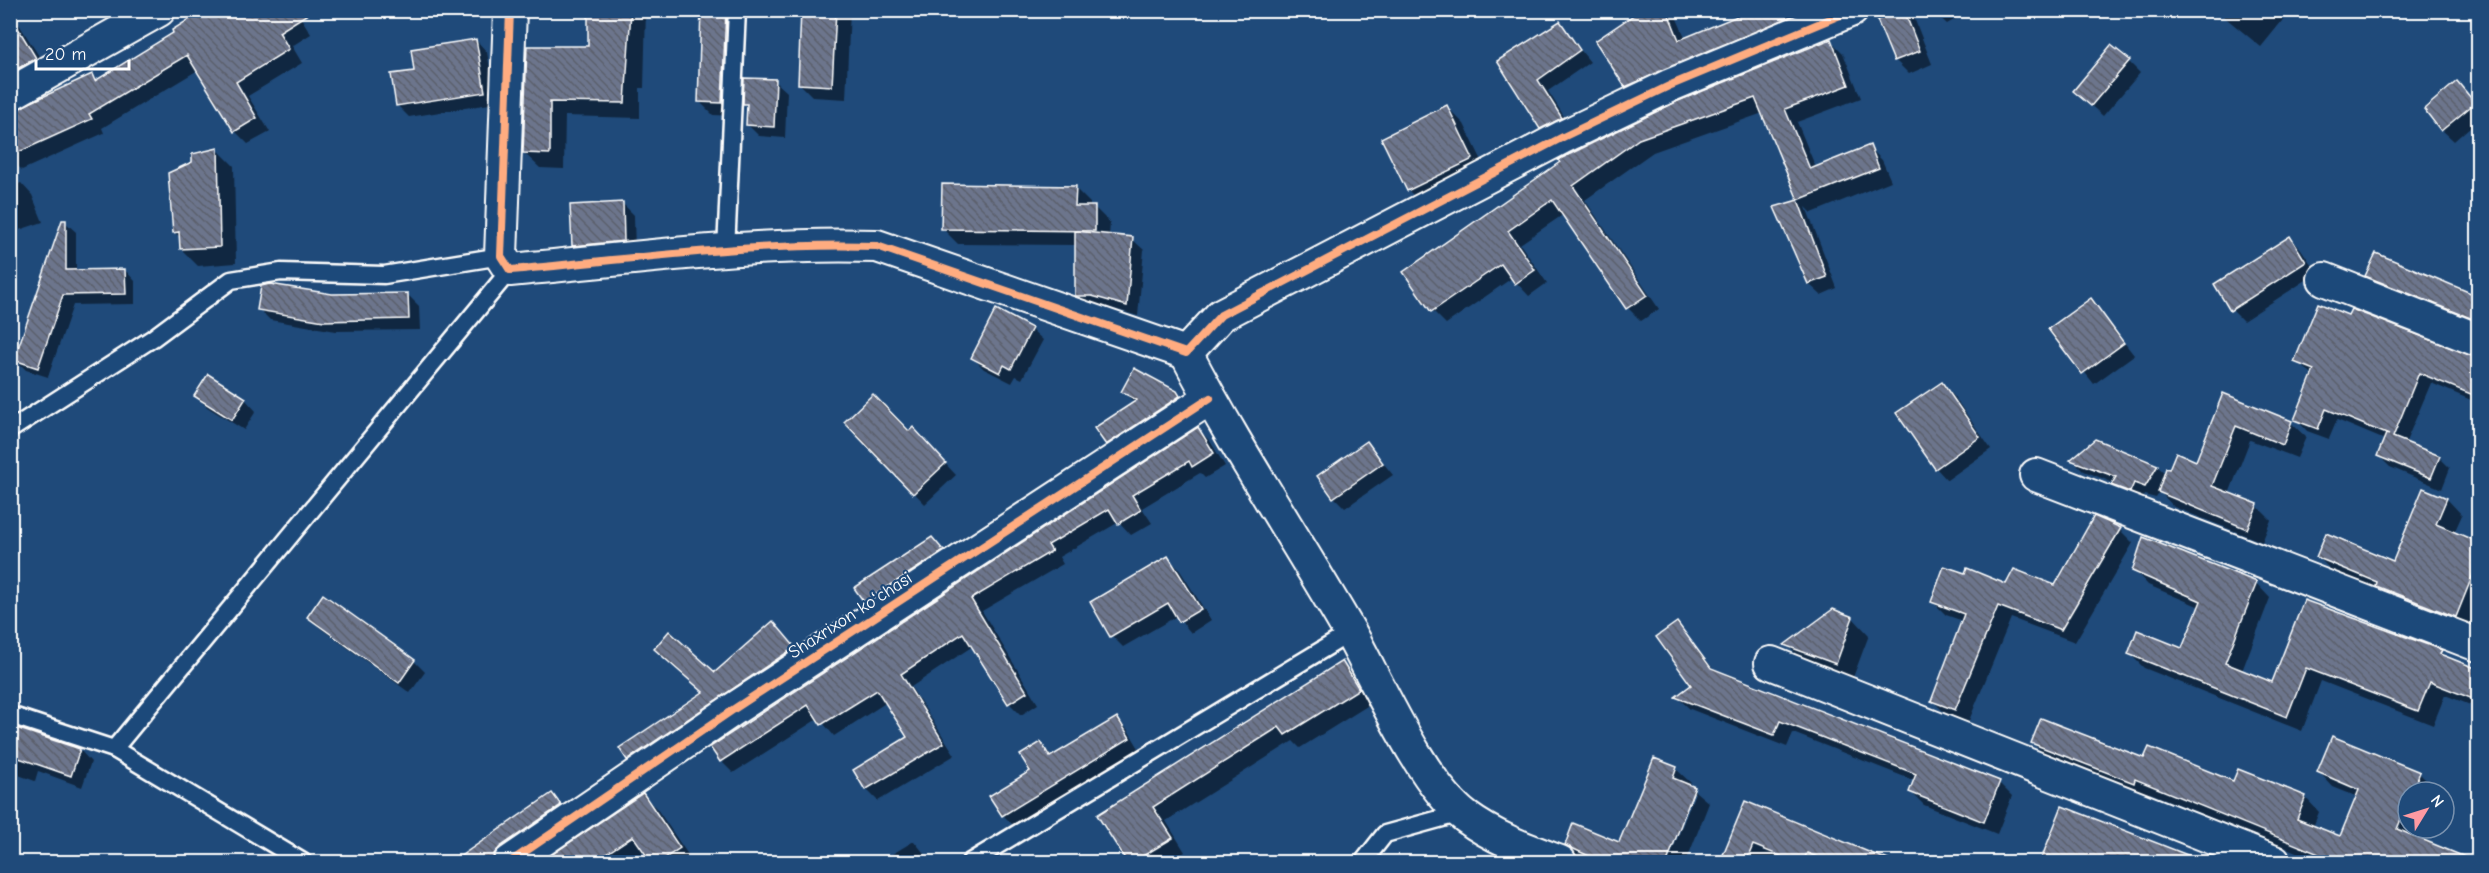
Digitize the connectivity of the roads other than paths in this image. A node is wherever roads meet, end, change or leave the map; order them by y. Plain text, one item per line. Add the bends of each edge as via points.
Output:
1 (159, 10) edge
2 (510, 10) edge
3 (737, 10) edge
4 (1852, 10) edge
5 (10, 94) edge
6 (726, 250) junction
7 (506, 263) junction
8 (2324, 279) dead end
9 (2478, 340) edge
10 (1186, 352) junction
11 (1210, 398) junction
12 (10, 430) edge
13 (2036, 475) dead end
14 (1350, 633) junction
15 (2478, 645) edge
16 (1771, 663) dead end
17 (10, 715) edge
18 (114, 749) junction
19 (1461, 813) junction
20 (303, 862) edge
21 (510, 862) edge
22 (970, 862) edge
23 (1363, 862) edge
24 (1560, 862) edge
25 (2274, 862) edge

1 - 5 street
2 - 7 street
3 - 6 lane
4 - 10 street via 1671,85 1563,137 1221,315
6 - 7 street
6 - 10 street via 825,244 877,246
7 - 12 lane via 384,275 281,272 231,280 153,338
7 - 18 lane
8 - 9 street
10 - 11 street
11 - 14 street
11 - 21 street, Shaxrixon koʻchasi via 734,709
13 - 15 street
14 - 19 street via 1431,780
14 - 22 lane
16 - 25 street
17 - 18 lane
18 - 20 lane
19 - 23 lane via 1385,834
19 - 24 street via 1504,840

